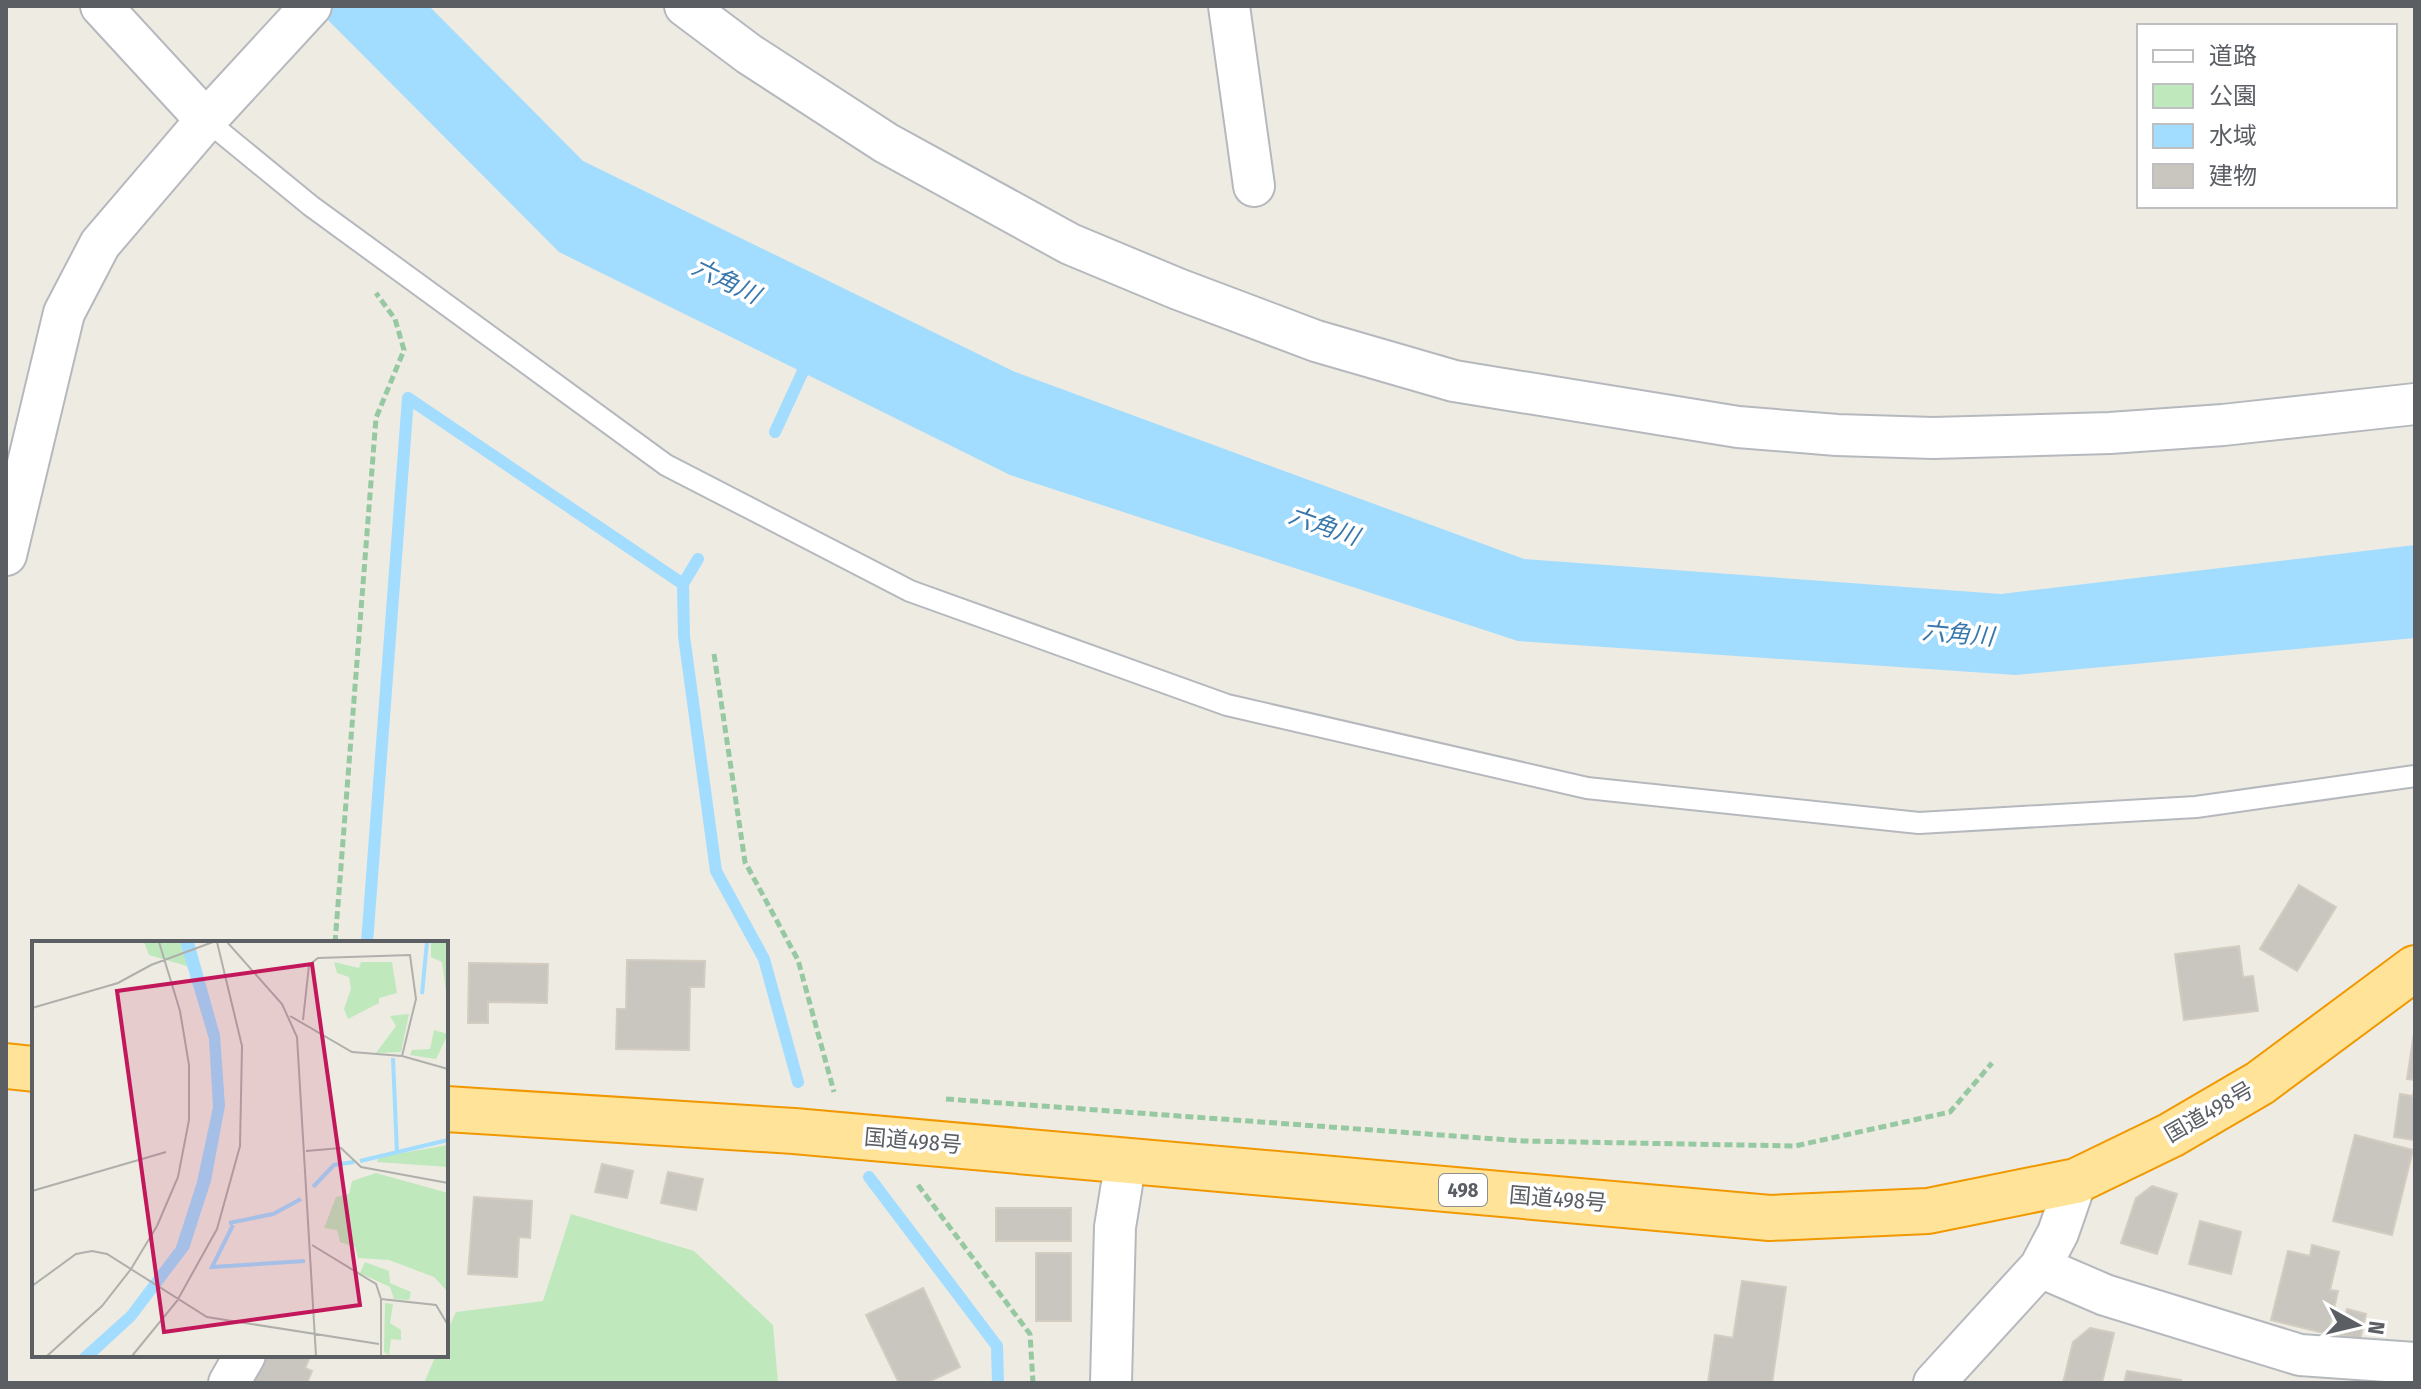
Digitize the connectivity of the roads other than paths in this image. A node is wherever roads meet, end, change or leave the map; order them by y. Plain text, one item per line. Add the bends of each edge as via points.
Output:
1 (101, 6) edge
2 (311, 6) edge
3 (685, 6) edge
4 (1229, 6) edge
5 (214, 112) junction
6 (1254, 186) dead end
7 (2415, 404) edge
8 (6, 555) edge
9 (2415, 776) edge
10 (2415, 968) edge
11 (6, 1066) edge
12 (32, 1069) edge
13 (452, 1117) edge
14 (1126, 1159) junction
15 (2076, 1181) junction
16 (2040, 1267) junction
17 (244, 1357) edge
18 (2415, 1363) edge
19 (229, 1383) edge
20 (1111, 1383) edge
21 (1934, 1383) edge

1 - 5 street
2 - 5 street
3 - 7 street via 886,143 1070,244 1316,341 1454,381 1738,427 1933,438 2139,431
4 - 6 street
5 - 8 street via 100,244 64,313
5 - 9 lane via 311,206 666,465 910,591 1227,705 1587,788 1919,823 2196,807
10 - 15 highway, 国道498号 / 498 via 2260,1083 2171,1135
11 - 12 highway
13 - 14 highway, 国道498号 / 498 via 883,1139
14 - 15 highway, 国道498号 / 498 via 1770,1218 1928,1211
14 - 20 street via 1115,1227
15 - 16 street
16 - 18 street via 2105,1295 2300,1355
16 - 21 street
17 - 19 street

